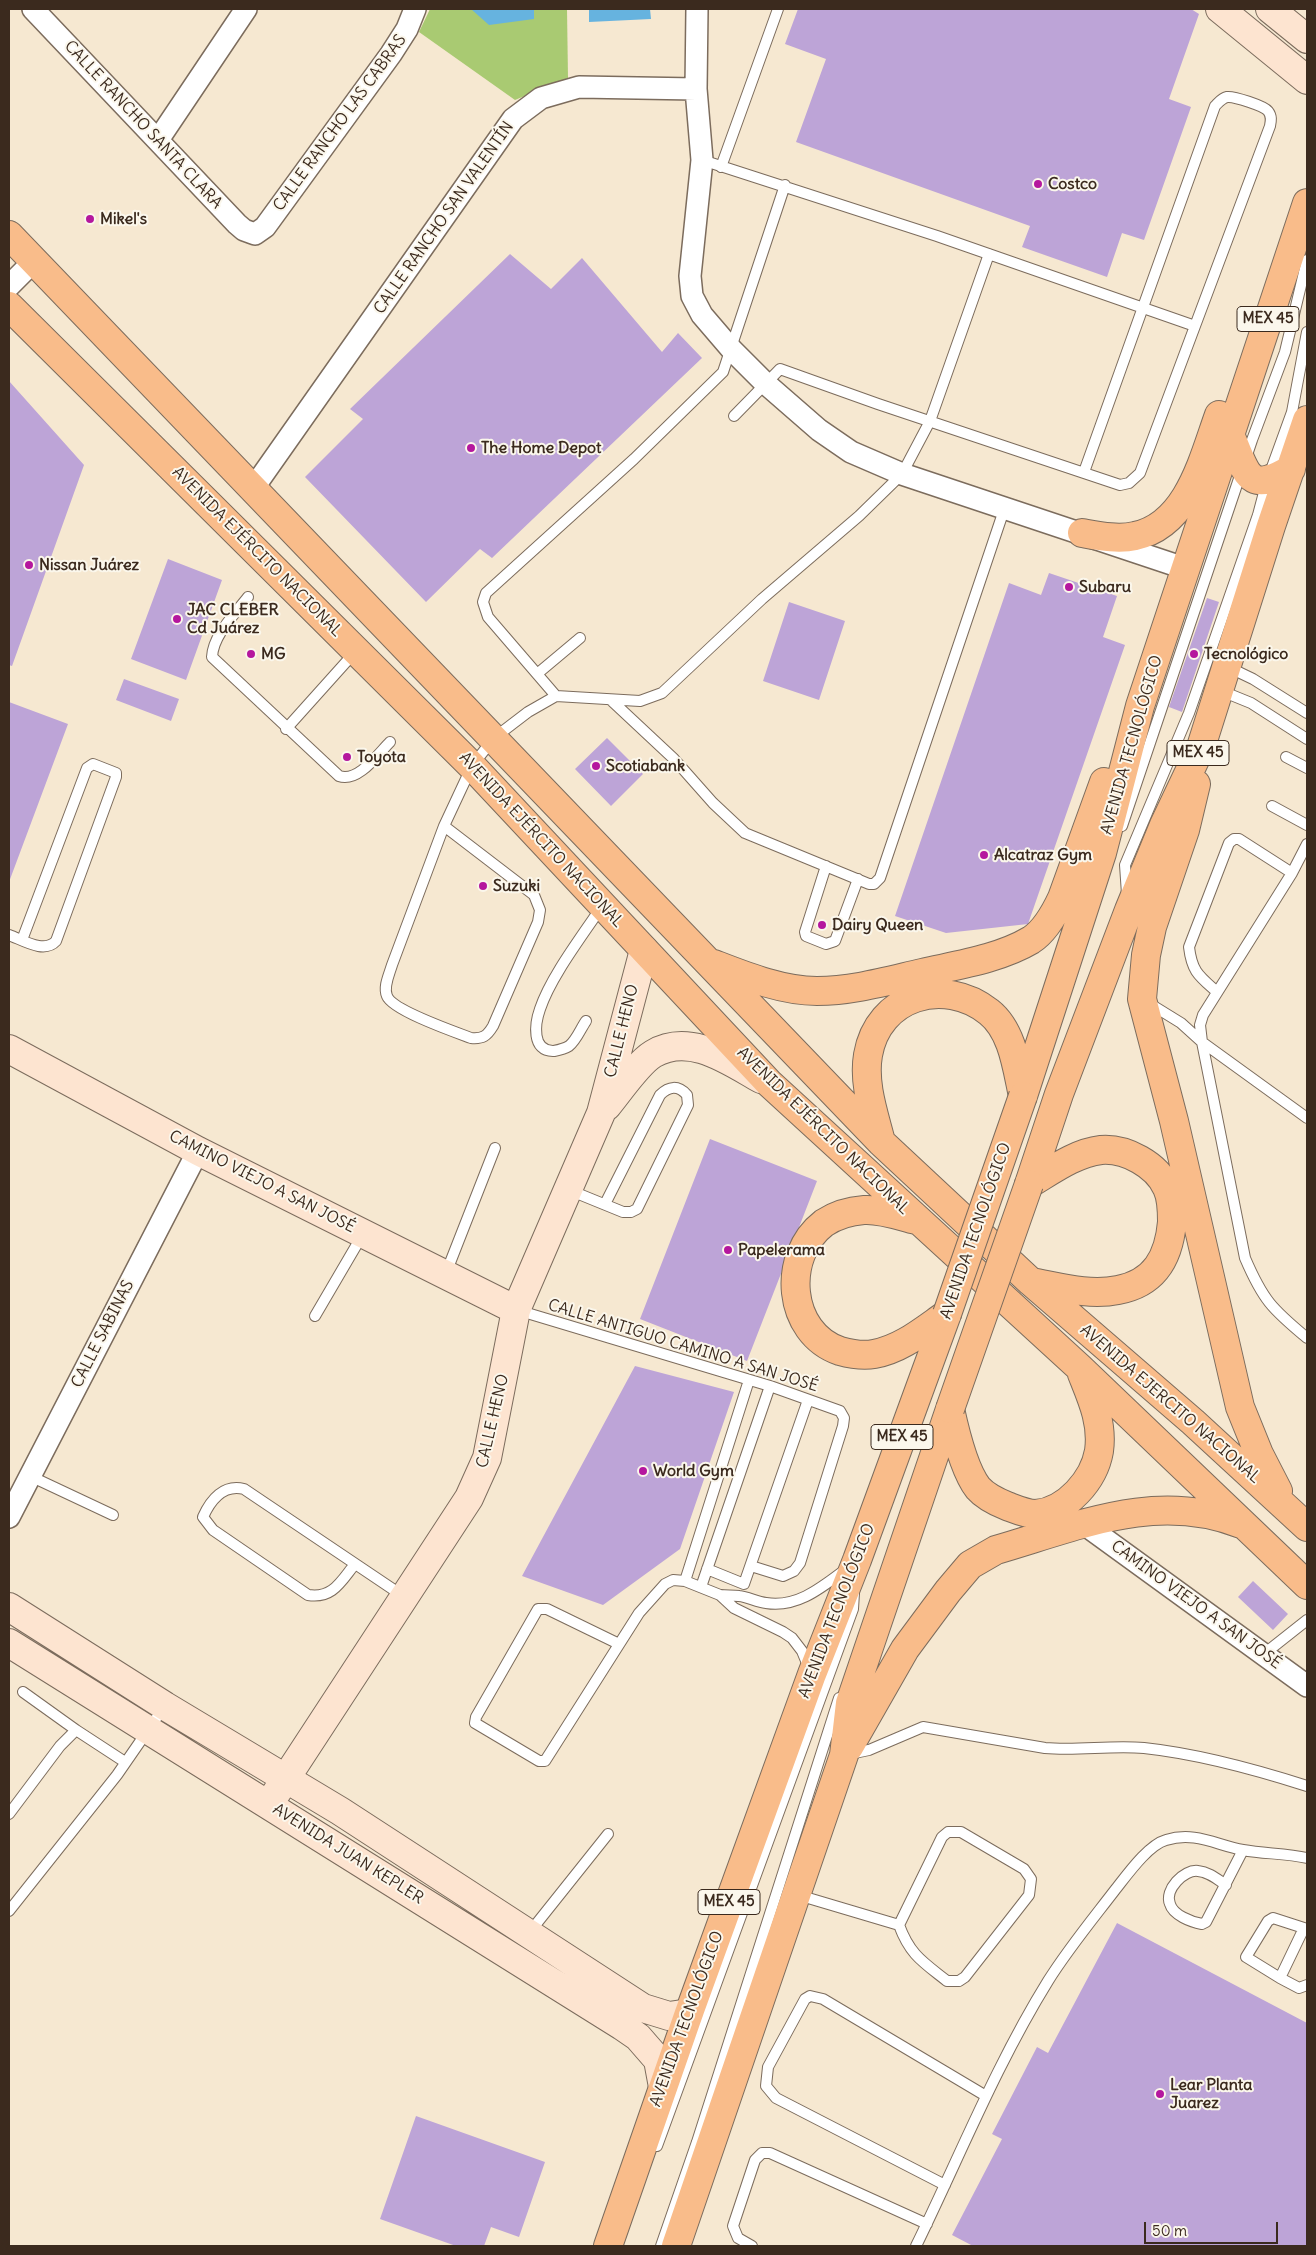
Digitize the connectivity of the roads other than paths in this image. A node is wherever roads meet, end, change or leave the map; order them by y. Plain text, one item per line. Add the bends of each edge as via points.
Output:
1 (33, 9) edge
2 (246, 9) edge
3 (415, 9) edge
4 (696, 9) edge
5 (778, 9) edge
6 (1220, 9) edge
7 (1270, 9) edge
8 (1307, 39) edge
9 (1307, 80) edge
10 (696, 89) junction
11 (158, 140) junction
12 (711, 163) junction
13 (785, 185) junction
14 (1307, 202) edge
15 (258, 233) joint
16 (9, 235) edge
17 (989, 254) junction
18 (1307, 260) edge
19 (34, 261) junction
20 (9, 286) edge
21 (1273, 304) junction
22 (9, 306) edge
23 (1142, 309) junction
24 (1194, 326) junction
25 (1307, 332) edge
26 (732, 350) junction
27 (765, 383) junction
28 (734, 416) dead end
29 (1307, 420) edge
30 (930, 421) junction
31 (1231, 437) junction
32 (1244, 468) junction
33 (1291, 469) junction
34 (1084, 472) junction
35 (902, 474) junction
36 (1267, 482) junction
37 (252, 490) junction
38 (1005, 507) junction
39 (1082, 533) junction
40 (1187, 569) junction
41 (248, 597) dead end
42 (580, 638) dead end
43 (356, 651) junction
44 (538, 674) junction
45 (1222, 678) junction
46 (556, 696) junction
47 (612, 701) junction
48 (1140, 706) junction
49 (1307, 713) edge
50 (286, 729) junction
51 (494, 738) junction
52 (1307, 739) edge
53 (390, 742) dead end
54 (1201, 747) junction
55 (1286, 757) dead end
56 (472, 766) junction
57 (1307, 768) edge
58 (1272, 806) dead end
59 (1307, 825) edge
60 (444, 826) junction
61 (1307, 844) edge
62 (826, 866) junction
63 (1292, 873) junction
64 (858, 879) junction
65 (1092, 885) junction
66 (602, 905) junction
67 (1128, 910) junction
68 (9, 935) edge
69 (22, 940) junction
70 (644, 950) junction
71 (706, 961) junction
72 (1217, 992) junction
73 (1142, 999) junction
74 (586, 1021) dead end
75 (1202, 1042) junction
76 (9, 1049) edge
77 (768, 1083) junction
78 (1024, 1096) junction
79 (601, 1114) junction
80 (1307, 1118) edge
81 (882, 1143) junction
82 (495, 1148) dead end
83 (198, 1151) junction
84 (1029, 1184) junction
85 (568, 1190) junction
86 (604, 1204) junction
87 (918, 1221) junction
88 (363, 1233) junction
89 (445, 1274) junction
90 (1031, 1282) junction
91 (516, 1310) junction
92 (948, 1314) junction
93 (315, 1316) dead end
94 (1307, 1338) edge
95 (1080, 1368) junction
96 (749, 1380) junction
97 (770, 1386) junction
98 (808, 1400) junction
99 (950, 1409) junction
100 (30, 1476) junction
101 (1285, 1506) junction
102 (113, 1515) dead end
103 (9, 1516) edge
104 (1084, 1524) junction
105 (1246, 1526) junction
106 (1307, 1527) edge
107 (857, 1560) junction
108 (355, 1564) junction
109 (751, 1566) junction
110 (707, 1569) junction
111 (685, 1581) junction
112 (744, 1584) junction
113 (1307, 1585) edge
114 (701, 1587) junction
115 (404, 1596) junction
116 (720, 1596) junction
117 (740, 1596) junction
118 (9, 1607) edge
119 (734, 1608) junction
120 (1307, 1620) edge
121 (9, 1643) edge
122 (619, 1644) junction
123 (869, 1647) junction
124 (1264, 1654) junction
125 (812, 1674) junction
126 (1307, 1686) edge
127 (23, 1692) dead end
128 (165, 1706) junction
129 (76, 1730) junction
130 (148, 1730) junction
131 (844, 1755) junction
132 (125, 1762) junction
133 (284, 1778) junction
134 (1307, 1786) edge
135 (268, 1804) junction
136 (9, 1814) edge
137 (608, 1834) dead end
138 (1243, 1850) junction
139 (1307, 1858) edge
140 (1226, 1885) junction
141 (797, 1894) junction
142 (9, 1911) edge
143 (899, 1926) junction
144 (1305, 1928) edge
145 (529, 1933) junction
146 (1280, 1978) junction
147 (1307, 1985) edge
148 (689, 2013) junction
149 (663, 2087) junction
150 (986, 2096) junction
151 (655, 2153) dead end
152 (945, 2185) junction
153 (927, 2224) junction
154 (608, 2246) edge
155 (661, 2246) edge
156 (676, 2246) edge
157 (752, 2246) edge
158 (916, 2246) edge

1 - 11 street, CALLE RANCHO SANTA CLARA
2 - 11 street
3 - 15 street, CALLE RANCHO LAS CABRAS via 391,54 266,227
4 - 10 street
5 - 12 lane
6 - 9 street
7 - 8 street
10 - 12 street
10 - 37 street, CALLE RANCHO SAN VALENTÍN via 579,87 541,98 513,119
11 - 15 street, CALLE RANCHO SANTA CLARA via 237,224 251,233
12 - 13 lane
12 - 26 street via 690,276 692,296 702,315
13 - 17 lane
13 - 26 lane
14 - 21 main road, AVENIDA TECNOLÓGICO / MEX 45
16 - 19 main road, AVENIDA EJÉRCITO NACIONAL
17 - 23 lane
17 - 30 lane
18 - 32 lane via 1285,352
19 - 20 street
19 - 37 main road, AVENIDA EJÉRCITO NACIONAL
21 - 31 main road, AVENIDA TECNOLÓGICO / MEX 45
21 - 39 main road via 1228,391 1186,498 1171,517 1152,531 1134,536
22 - 43 main road, AVENIDA EJÉRCITO NACIONAL
23 - 24 lane
23 - 24 lane via 1216,106 1227,97 1263,107 1272,118 1270,126
23 - 34 lane
24 - 34 lane via 1140,473 1129,483 1120,485
25 - 36 lane via 1292,412
26 - 27 street
26 - 44 lane via 723,372 708,388 634,460 486,592 483,602 488,617
27 - 28 lane
27 - 30 lane via 780,369
27 - 35 street via 819,430 851,452
29 - 33 main road, AVENIDA TECNOLÓGICO / MEX 45
30 - 34 lane
30 - 35 lane
31 - 32 main road
31 - 40 main road, AVENIDA TECNOLÓGICO / MEX 45
32 - 36 main road via 1249,475
32 - 65 lane via 1116,845
33 - 36 main road
33 - 45 main road, AVENIDA TECNOLÓGICO / MEX 45
35 - 38 street
35 - 47 lane via 662,693 640,701
36 - 67 lane via 1188,712 1125,865
37 - 51 main road, AVENIDA EJÉRCITO NACIONAL
38 - 39 street
38 - 64 lane via 880,878 874,884
39 - 40 street
40 - 48 main road, AVENIDA TECNOLÓGICO / MEX 45
41 - 50 lane via 218,637 212,657
42 - 44 lane
43 - 50 lane
43 - 56 main road, AVENIDA EJÉRCITO NACIONAL
44 - 46 lane
45 - 49 lane via 1253,679
45 - 52 lane via 1250,703
45 - 54 main road, AVENIDA TECNOLÓGICO / MEX 45
46 - 47 lane
46 - 51 lane
47 - 62 lane via 674,759 745,833
48 - 65 main road, AVENIDA TECNOLÓGICO / MEX 45
48 - 71 main road via 1105,780 1062,898 1054,914 1032,939 1016,948 950,967 834,990 787,987 743,976
50 - 53 lane via 344,778 356,774
51 - 56 lane
51 - 71 main road, AVENIDA EJÉRCITO NACIONAL
54 - 67 main road, AVENIDA TECNOLÓGICO / MEX 45
54 - 73 main road via 1193,800 1152,927
55 - 57 lane
56 - 60 lane
56 - 66 main road, AVENIDA EJÉRCITO NACIONAL
58 - 59 lane
60 - 60 lane via 534,896 540,910 538,922 494,1026 481,1039 471,1038 400,1009 386,995 392,966
61 - 63 lane
62 - 64 lane
62 - 64 lane via 806,936 826,944 835,941
63 - 72 lane
63 - 72 lane via 1239,838 1229,843 1189,947 1196,973
65 - 78 main road, AVENIDA TECNOLÓGICO / MEX 45
66 - 70 main road, AVENIDA EJÉRCITO NACIONAL
66 - 74 lane via 550,987 540,1008 536,1038 548,1051 560,1050 570,1045
67 - 84 main road, AVENIDA TECNOLÓGICO / MEX 45
68 - 69 lane
69 - 69 lane via 43,947 56,941 116,773 93,764 87,768
70 - 77 main road, AVENIDA EJÉRCITO NACIONAL
70 - 79 street, CALLE HENO
71 - 81 main road, AVENIDA EJÉRCITO NACIONAL
72 - 75 lane via 1200,1025
73 - 75 lane via 1181,1023
73 - 101 main road via 1174,1121 1240,1407
75 - 80 lane
75 - 94 lane via 1246,1258 1258,1288 1275,1312
76 - 83 street, CAMINO VIEJO A SAN JOSÉ
77 - 79 street, CALLE HENO via 718,1054 693,1046 672,1048 653,1054
77 - 87 main road, AVENIDA EJÉRCITO NACIONAL
78 - 81 main road via 1012,1048 1003,1028 990,1012 957,996 920,996 905,1001 886,1016 868,1054 866,1073
78 - 92 main road, AVENIDA TECNOLÓGICO / MEX 45, bridge
79 - 85 street, CALLE HENO
81 - 90 main road, AVENIDA EJÉRCITO NACIONAL
82 - 89 lane
83 - 88 street, CAMINO VIEJO A SAN JOSÉ
83 - 100 street, CALLE SABINAS
84 - 90 main road via 1080,1156 1101,1150 1114,1151 1130,1155 1154,1172 1168,1189 1172,1212 1171,1235 1164,1259 1140,1283 1101,1292
84 - 99 main road, AVENIDA TECNOLÓGICO / MEX 45, bridge
85 - 86 lane
85 - 91 street, CALLE HENO
86 - 86 lane via 623,1212 637,1209 688,1105 683,1091 673,1087 660,1095
87 - 92 main road via 866,1210 845,1213 824,1223 807,1242 798,1264 795,1282 797,1302 805,1323 817,1338 850,1354 872,1355 889,1351
87 - 95 main road, AVENIDA EJÉRCITO NACIONAL
88 - 89 street, CAMINO VIEJO A SAN JOSÉ
88 - 93 lane
89 - 91 street, CAMINO VIEJO A SAN JOSÉ
90 - 101 main road, AVENIDA EJERCITO NACIONAL
91 - 96 lane, CALLE ANTIGUO CAMINO A SAN JOSÉ
91 - 115 street, CALLE HENO via 493,1430 480,1477
92 - 107 main road, AVENIDA TECNOLÓGICO / MEX 45
95 - 99 main road via 1098,1414 1098,1451 1094,1468 1082,1487 1053,1510 1035,1514 1018,1511 996,1502 978,1488 957,1443
95 - 105 main road, AVENIDA EJERCITO NACIONAL
96 - 97 lane, CALLE ANTIGUO CAMINO A SAN JOSÉ
96 - 111 lane
97 - 98 lane, CALLE ANTIGUO CAMINO A SAN JOSÉ
97 - 110 lane
98 - 109 lane
98 - 109 lane, CALLE ANTIGUO CAMINO A SAN JOSÉ via 840,1411 844,1418 800,1563 794,1571 783,1576
99 - 123 main road, AVENIDA TECNOLÓGICO / MEX 45
100 - 102 lane
100 - 103 street, CALLE SABINAS
101 - 106 main road, AVENIDA EJERCITO NACIONAL
104 - 105 main road via 1135,1511 1166,1509 1218,1515
104 - 124 street, CAMINO VIEJO A SAN JOSÉ
104 - 131 main road via 996,1550 970,1565 905,1649
105 - 113 main road, AVENIDA EJERCITO NACIONAL
107 - 117 lane via 823,1587 790,1602 764,1603
107 - 125 main road, AVENIDA TECNOLÓGICO / MEX 45
107 - 151 lane via 853,1609
108 - 108 lane via 244,1489 234,1486 224,1489 203,1517 213,1530 308,1595 326,1596
108 - 115 lane
109 - 112 lane
110 - 112 lane
110 - 114 lane
111 - 114 lane
111 - 122 lane via 673,1580 655,1593
112 - 117 lane
114 - 116 lane
115 - 133 street, CALLE HENO
116 - 117 lane
116 - 119 lane
117 - 119 lane
118 - 128 street, AVENIDA JUAN KEPLER
119 - 125 lane via 792,1638
120 - 124 lane
121 - 130 street, AVENIDA JUAN KEPLER
122 - 122 lane via 547,1609 538,1609 475,1724 539,1761 545,1761
123 - 131 main road, AVENIDA TECNOLÓGICO / MEX 45 via 850,1703
123 - 155 lane via 845,1680
124 - 126 street, CAMINO VIEJO A SAN JOSÉ
125 - 148 main road, AVENIDA TECNOLÓGICO / MEX 45
127 - 129 lane
128 - 130 lane
128 - 133 street, AVENIDA JUAN KEPLER
129 - 132 lane
129 - 136 lane via 60,1746
130 - 132 lane
130 - 135 street, AVENIDA JUAN KEPLER
131 - 134 lane via 869,1750 923,1727 1045,1748 1106,1746 1168,1751 1233,1764
131 - 141 main road, AVENIDA TECNOLÓGICO / MEX 45
132 - 142 lane
133 - 135 street, CALLE HENO
133 - 145 street, AVENIDA JUAN KEPLER
135 - 149 street, AVENIDA JUAN KEPLER via 622,2026 658,2060
137 - 145 lane
138 - 139 lane
138 - 140 lane
138 - 150 lane via 1196,1836 1164,1840 1150,1850 1075,1941 1047,1982
140 - 140 lane via 1209,1873 1187,1872 1169,1895 1170,1906 1202,1924
141 - 143 lane
141 - 156 main road, AVENIDA TECNOLÓGICO / MEX 45
143 - 143 lane via 913,1954 947,1981 959,1981 1029,1895 1031,1879 1024,1869 961,1832 948,1832 942,1837
144 - 146 lane
144 - 146 lane via 1273,1918 1246,1957
145 - 148 street, AVENIDA JUAN KEPLER via 643,2008 669,2016
146 - 147 lane via 1298,1988
148 - 149 main road, AVENIDA TECNOLÓGICO / MEX 45
149 - 154 main road, AVENIDA TECNOLÓGICO / MEX 45
150 - 152 lane
150 - 152 lane via 815,1996 805,1999 768,2067 766,2086 776,2098
152 - 153 lane
153 - 157 lane via 770,2153 762,2153 755,2160 734,2226 738,2238
153 - 158 lane

